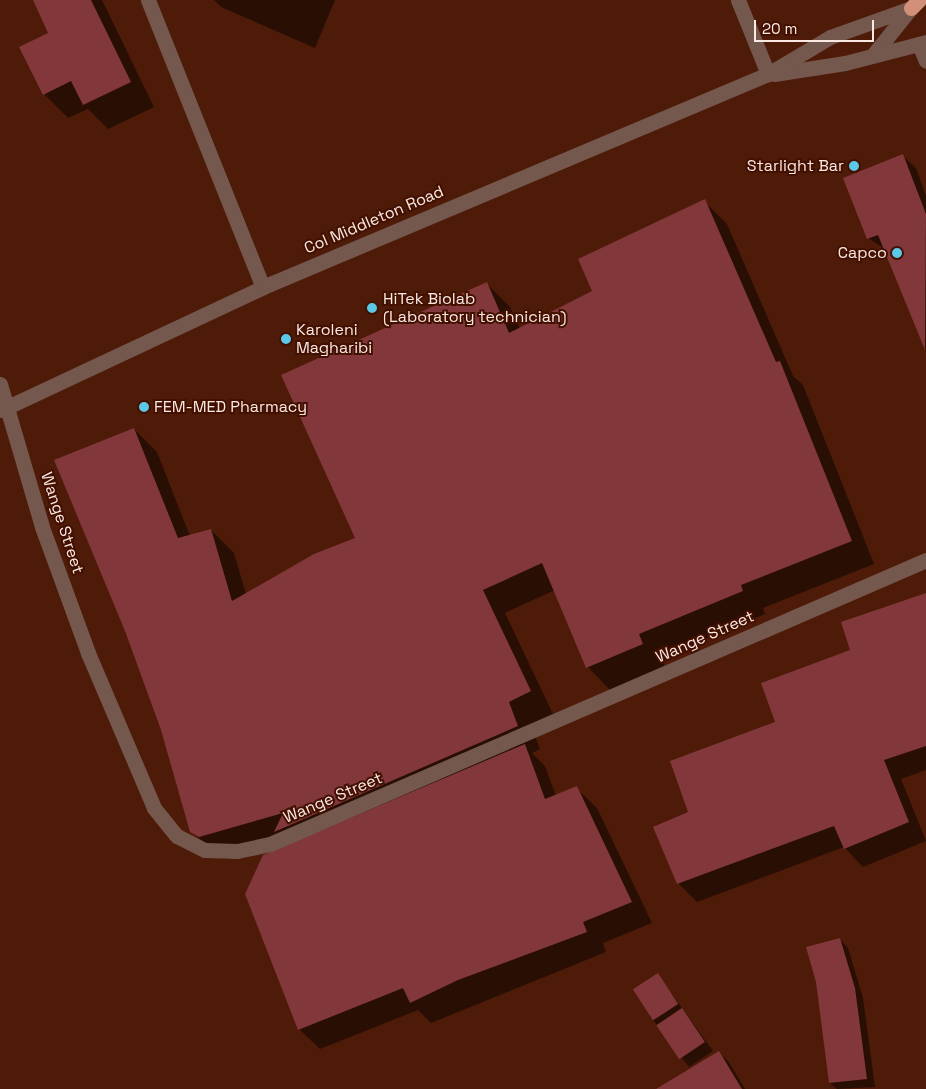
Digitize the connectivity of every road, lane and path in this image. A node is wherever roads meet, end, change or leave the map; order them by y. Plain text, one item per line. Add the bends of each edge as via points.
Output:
1 (148, 0) edge
2 (738, 0) edge
3 (915, 4) edge
4 (924, 40) edge
5 (871, 56) junction
6 (926, 61) edge
7 (768, 74) junction
8 (263, 287) junction
9 (0, 384) edge
10 (4, 408) edge
11 (926, 560) edge

1 - 8 street
2 - 7 street
3 - 5 street, Col Middleton Road
3 - 7 street, Col Middleton Road via 830,37
4 - 5 street, Col Middleton Road
4 - 6 street
5 - 7 street, Col Middleton Road
7 - 8 street, Col Middleton Road
8 - 10 street, Col Middleton Road
9 - 10 street, Wange Street
10 - 11 street, Wange Street via 84,644 154,808 177,836 206,850 237,851 270,844

